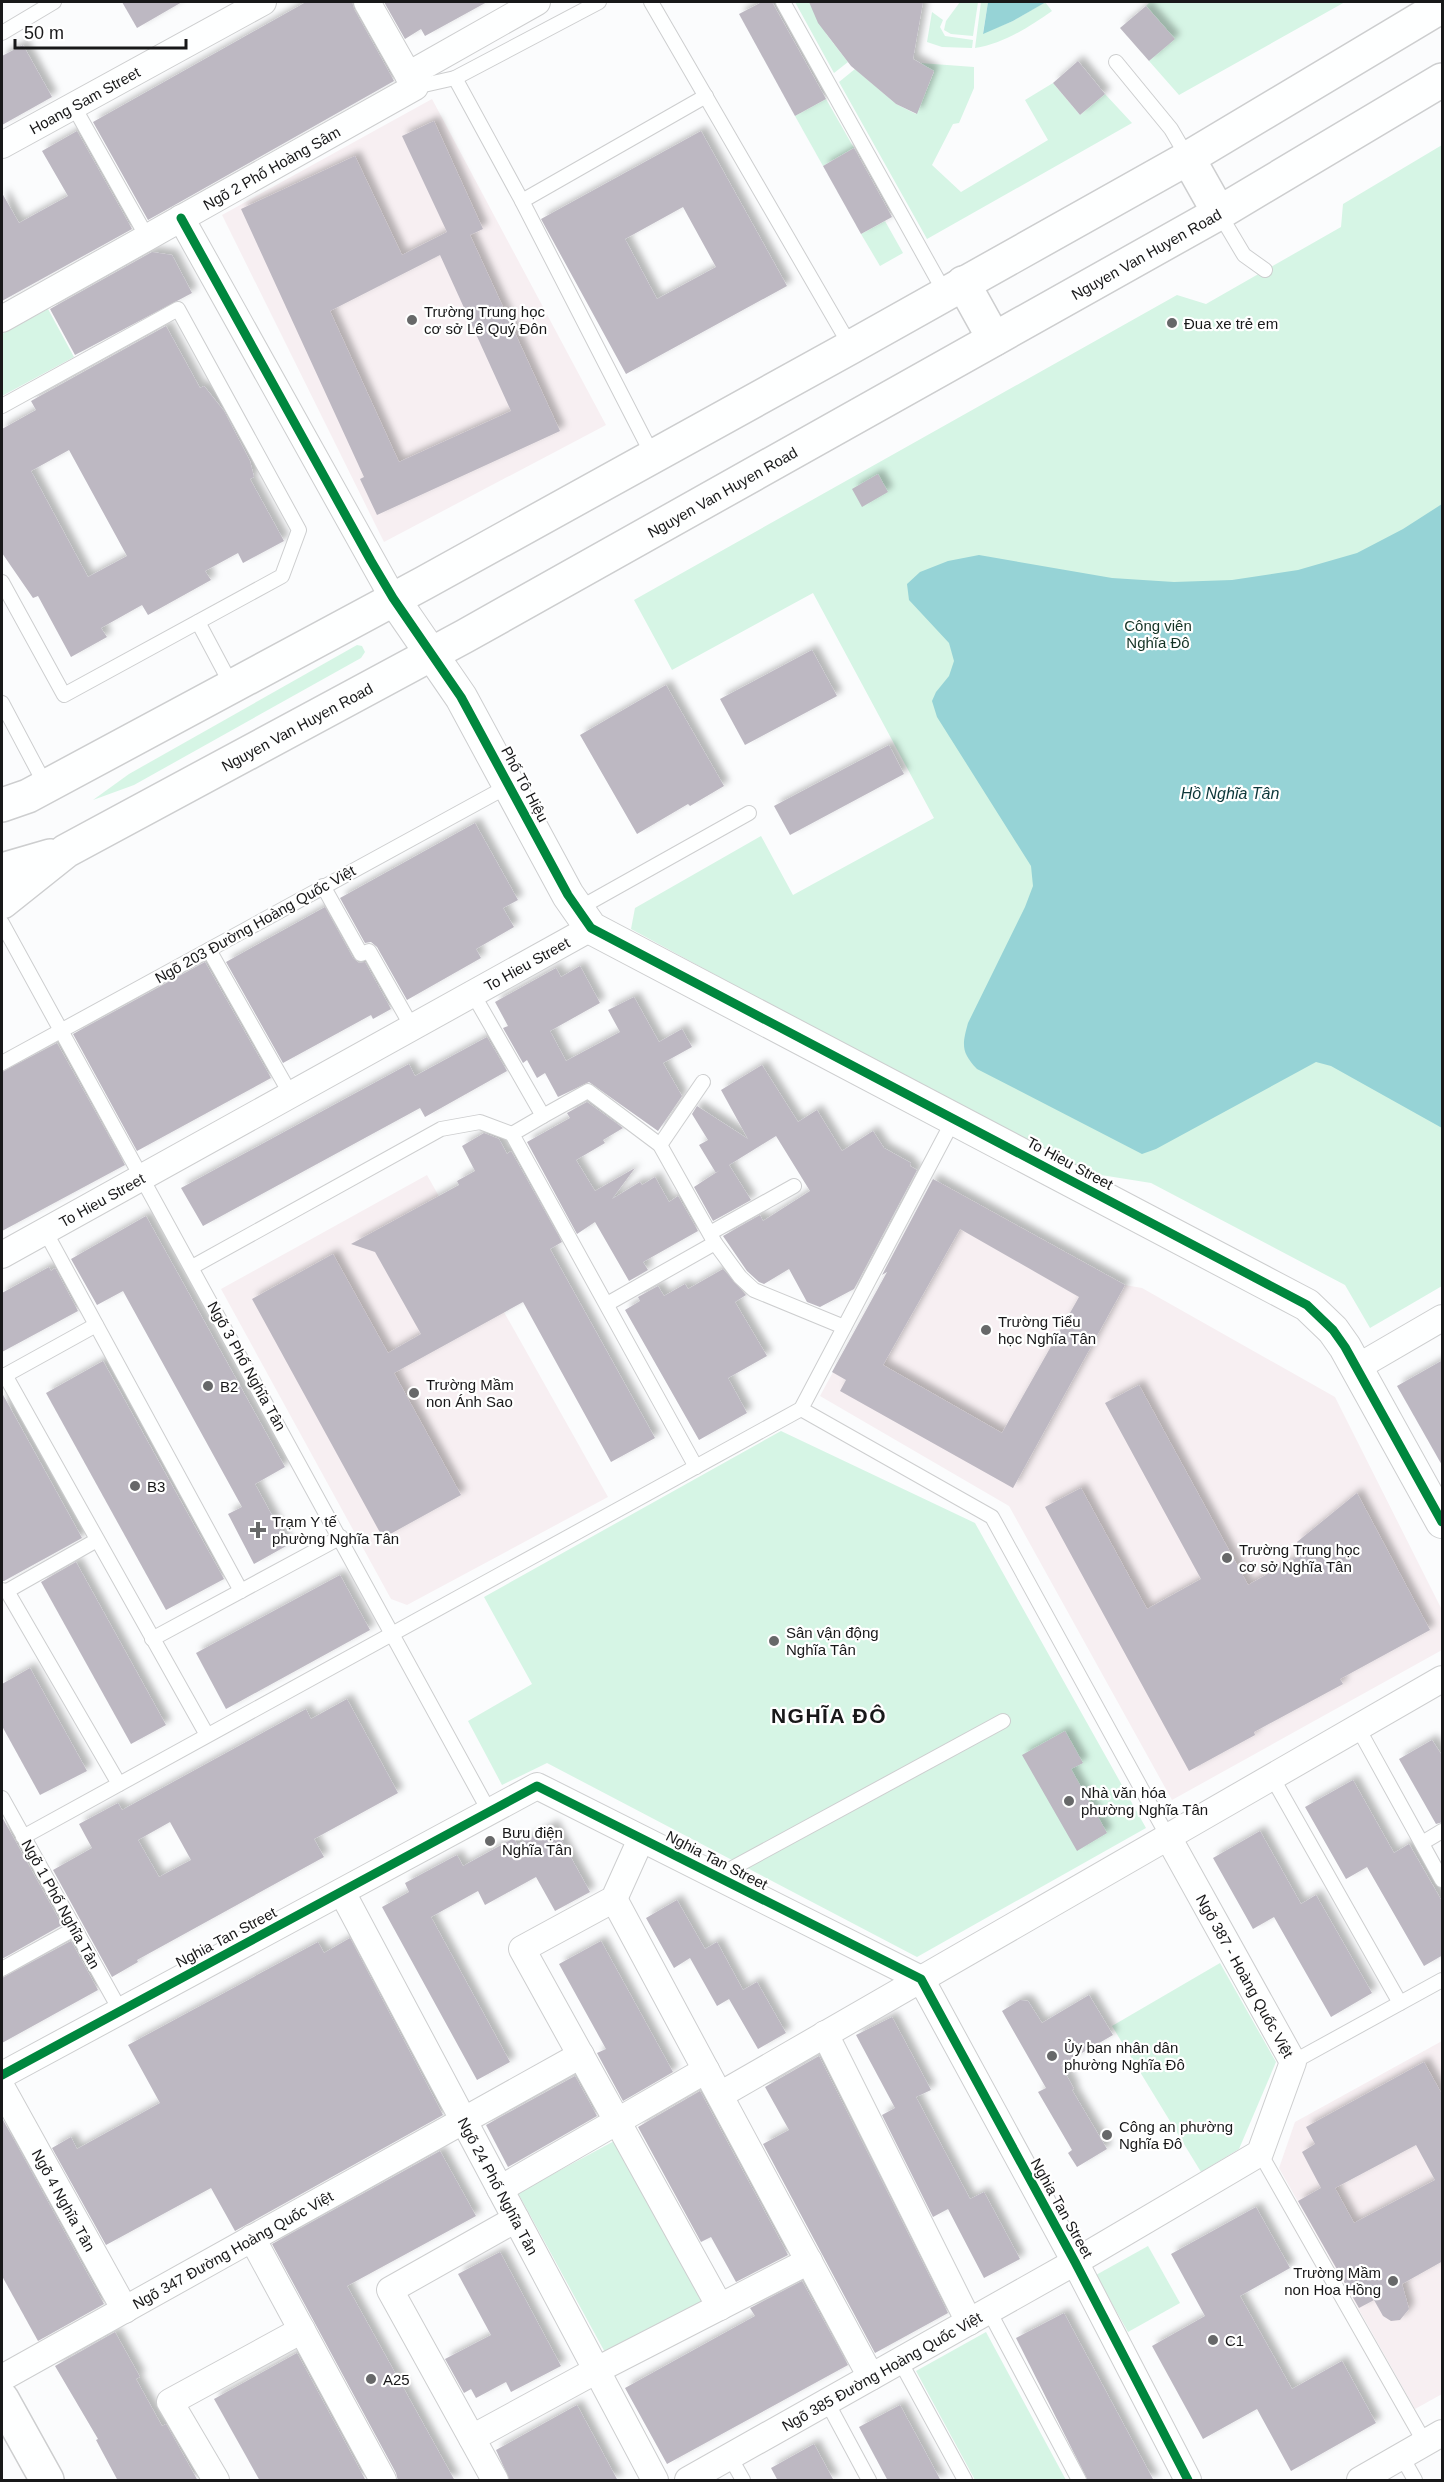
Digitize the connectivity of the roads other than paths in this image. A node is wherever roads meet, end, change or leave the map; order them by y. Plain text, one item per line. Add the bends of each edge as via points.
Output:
1 (54, 2) edge
2 (263, 2) edge
3 (368, 2) edge
4 (537, 2) edge
5 (599, 2) edge
6 (651, 2) edge
7 (783, 2) edge
8 (1443, 6) edge
9 (2, 33) edge
10 (1116, 62) dead end
11 (454, 78) junction
12 (1443, 80) edge
13 (411, 81) junction
14 (706, 96) junction
15 (74, 107) junction
16 (2, 145) edge
17 (1188, 158) junction
18 (522, 201) junction
19 (1219, 213) junction
20 (181, 218) junction
21 (147, 237) junction
22 (1265, 270) dead end
23 (954, 288) junction
24 (2, 319) edge
25 (994, 339) junction
26 (851, 347) junction
27 (2, 406) edge
28 (653, 456) junction
29 (2, 582) edge
30 (393, 598) junction
31 (198, 621) junction
32 (432, 654) junction
33 (232, 686) junction
34 (2, 703) edge
35 (510, 785) junction
36 (25, 796) edge
37 (749, 813) dead end
38 (2, 820) edge
39 (66, 851) junction
40 (2, 870) edge
41 (323, 885) junction
42 (2, 902) edge
43 (584, 919) junction
44 (2, 923) edge
45 (209, 950) junction
46 (473, 994) junction
47 (412, 1027) junction
48 (62, 1030) junction
49 (2, 1063) edge
50 (703, 1082) dead end
51 (291, 1095) junction
52 (543, 1116) junction
53 (954, 1119) junction
54 (512, 1134) junction
55 (660, 1145) junction
56 (142, 1177) junction
57 (794, 1186) dead end
58 (45, 1231) junction
59 (712, 1238) junction
60 (2, 1255) edge
61 (192, 1267) junction
62 (606, 1304) junction
63 (1443, 1318) edge
64 (96, 1325) junction
65 (844, 1327) junction
66 (1356, 1368) junction
67 (3, 1376) edge
68 (801, 1409) junction
69 (696, 1467) junction
70 (1443, 1522) edge
71 (340, 1537) junction
72 (97, 1540) junction
73 (4, 1591) edge
74 (241, 1591) junction
75 (391, 1634) junction
76 (152, 1639) junction
77 (1443, 1679) edge
78 (1003, 1721) dead end
79 (1358, 1728) junction
80 (207, 1735) junction
81 (1272, 1778) junction
82 (119, 1784) junction
83 (2, 1798) edge
84 (489, 1811) junction
85 (1443, 1831) edge
86 (23, 1837) junction
87 (1168, 1837) junction
88 (641, 1839) junction
89 (1422, 1843) junction
90 (716, 1877) junction
91 (1443, 1880) edge
92 (342, 1893) junction
93 (614, 1899) junction
94 (74, 1929) junction
95 (2, 1969) edge
96 (921, 1979) junction
97 (1443, 1980) edge
98 (1400, 2004) junction
99 (120, 2010) junction
100 (825, 2034) junction
101 (581, 2055) junction
102 (1293, 2062) junction
103 (706, 2070) junction
104 (2, 2075) edge
105 (2, 2088) edge
106 (720, 2095) junction
107 (464, 2120) junction
108 (617, 2122) junction
109 (1260, 2153) junction
110 (500, 2189) junction
111 (516, 2219) junction
112 (252, 2238) junction
113 (809, 2261) junction
114 (1075, 2262) junction
115 (720, 2307) junction
116 (125, 2310) junction
117 (979, 2317) junction
118 (302, 2330) junction
119 (900, 2361) junction
120 (597, 2370) junction
121 (2, 2378) edge
122 (871, 2378) junction
123 (2, 2399) edge
124 (827, 2402) junction
125 (472, 2438) junction
126 (1434, 2438) edge
127 (730, 2457) junction
128 (1402, 2457) junction
129 (47, 2481) edge
130 (216, 2481) edge
131 (383, 2481) edge
132 (495, 2481) edge
133 (656, 2481) edge
134 (688, 2481) edge
135 (743, 2481) edge
136 (869, 2481) edge
137 (964, 2481) edge
138 (1079, 2481) edge
139 (1188, 2481) edge
140 (1360, 2481) edge
141 (1415, 2481) edge

1 - 9 lane
2 - 15 street, Hoang Sam Street
3 - 13 street
4 - 13 street
5 - 11 lane
6 - 14 lane
7 - 23 lane
8 - 17 main road
10 - 17 lane via 1171,129
11 - 13 lane
11 - 18 lane
12 - 19 main road, Nguyen Van Huyen Road
13 - 20 street, Ngõ 2 Phố Hoàng Sâm
14 - 18 lane
14 - 26 lane
15 - 16 street, Hoang Sam Street
15 - 21 lane
17 - 19 main road
17 - 23 main road
18 - 28 lane
19 - 22 lane via 1244,255
19 - 25 main road, Nguyen Van Huyen Road
20 - 21 street, Ngõ 2 Phố Hoàng Sâm
20 - 30 street
21 - 24 street, Ngõ 2 Phố Hoàng Sâm
23 - 25 main road
23 - 26 main road
25 - 32 main road, Nguyen Van Huyen Road
26 - 28 main road
27 - 31 lane via 178,309 299,530 282,576
28 - 30 main road
29 - 31 lane via 64,696
30 - 32 street, Phố Tô Hiệu
30 - 33 main road
31 - 33 lane
32 - 35 street, Phố Tô Hiệu
32 - 39 main road, Nguyen Van Huyen Road
33 - 36 main road
34 - 36 lane
35 - 41 lane, Ngõ 203 Đường Hoàng Quốc Việt
35 - 43 street, Phố Tô Hiệu
36 - 38 main road
37 - 43 lane
39 - 40 main road
39 - 42 main road, Nguyen Van Huyen Road
41 - 45 lane, Ngõ 203 Đường Hoàng Quốc Việt
41 - 47 lane via 361,954 369,951
43 - 46 street, To Hieu Street
43 - 53 street, To Hieu Street
44 - 48 lane, Ngõ 3 Phố Nghĩa Tân
45 - 48 lane, Ngõ 203 Đường Hoàng Quốc Việt
45 - 51 lane
46 - 47 street, To Hieu Street
46 - 52 lane
47 - 51 street, To Hieu Street
48 - 49 lane, Ngõ 203 Đường Hoàng Quốc Việt
48 - 56 lane, Ngõ 3 Phố Nghĩa Tân
50 - 55 lane
51 - 56 street, To Hieu Street
52 - 54 lane
52 - 55 lane via 588,1091
53 - 65 lane
53 - 66 street, To Hieu Street via 1308,1305 1333,1330
54 - 61 lane via 480,1122 441,1130
54 - 62 lane
55 - 59 lane
56 - 58 street, To Hieu Street
56 - 61 lane, Ngõ 3 Phố Nghĩa Tân
57 - 59 lane
58 - 60 street, To Hieu Street
58 - 64 lane
59 - 62 lane
59 - 65 lane via 754,1290
61 - 71 lane, Ngõ 3 Phố Nghĩa Tân
62 - 69 lane
63 - 66 street
64 - 67 lane
64 - 74 lane
65 - 68 lane
66 - 70 street, To Hieu Street
67 - 72 lane
68 - 69 lane
68 - 87 lane via 992,1517
69 - 75 lane
71 - 74 lane
71 - 75 lane, Ngõ 3 Phố Nghĩa Tân
72 - 73 lane
72 - 76 lane
73 - 82 lane
74 - 76 lane
75 - 80 lane
75 - 84 lane, Ngõ 3 Phố Nghĩa Tân
76 - 80 lane
77 - 79 street
78 - 90 lane
79 - 81 street
79 - 89 lane
80 - 82 lane
81 - 87 street
81 - 98 lane
82 - 86 lane
83 - 86 lane, Ngõ 1 Phố Nghĩa Tân
84 - 88 street, Nghia Tan Street via 537,1785
84 - 92 street, Nghia Tan Street
85 - 89 lane
86 - 94 lane, Ngõ 1 Phố Nghĩa Tân
87 - 96 street
87 - 102 street, Ngõ 387 - Hoàng Quốc Việt
88 - 90 street, Nghia Tan Street
88 - 93 street
89 - 91 lane
90 - 96 street, Nghia Tan Street
92 - 99 street, Nghia Tan Street
92 - 107 street, Ngõ 24 Phố Nghĩa Tân
93 - 101 street via 522,1948
93 - 103 street
94 - 95 lane
94 - 99 lane, Ngõ 1 Phố Nghĩa Tân
96 - 100 street
96 - 114 street, Nghia Tan Street
97 - 98 lane
98 - 102 lane
99 - 104 street, Nghia Tan Street
100 - 106 street
100 - 117 street
101 - 107 street, Ngõ 347 Đường Hoàng Quốc Việt
101 - 108 street
102 - 109 street, Ngõ 387 - Hoàng Quốc Việt
103 - 106 street
103 - 108 street
105 - 116 street, Ngõ 4 Nghĩa Tân
106 - 113 street
107 - 110 street, Ngõ 24 Phố Nghĩa Tân
107 - 112 street, Ngõ 347 Đường Hoàng Quốc Việt
108 - 110 street
108 - 115 street
109 - 114 street
109 - 126 lane
110 - 111 street, Ngõ 24 Phố Nghĩa Tân
111 - 120 street, Ngõ 24 Phố Nghĩa Tân
111 - 125 street via 390,2290
112 - 116 street, Ngõ 347 Đường Hoàng Quốc Việt
112 - 118 street
113 - 115 street
113 - 122 street
114 - 117 street, Ngõ 385 Đường Hoàng Quốc Việt
114 - 139 street, Nghia Tan Street
115 - 120 street
116 - 121 street, Ngõ 347 Đường Hoàng Quốc Việt
117 - 119 street, Ngõ 385 Đường Hoàng Quốc Việt
117 - 138 lane
118 - 130 street via 170,2402
118 - 131 street
119 - 122 street, Ngõ 385 Đường Hoàng Quốc Việt
119 - 137 lane
120 - 125 street
120 - 133 street, Ngõ 24 Phố Nghĩa Tân
122 - 124 street, Ngõ 385 Đường Hoàng Quốc Việt
123 - 129 main road
124 - 127 street, Ngõ 385 Đường Hoàng Quốc Việt
124 - 136 lane
125 - 132 street
126 - 128 street
127 - 134 street, Ngõ 385 Đường Hoàng Quốc Việt
127 - 135 lane
128 - 140 street
128 - 141 lane

